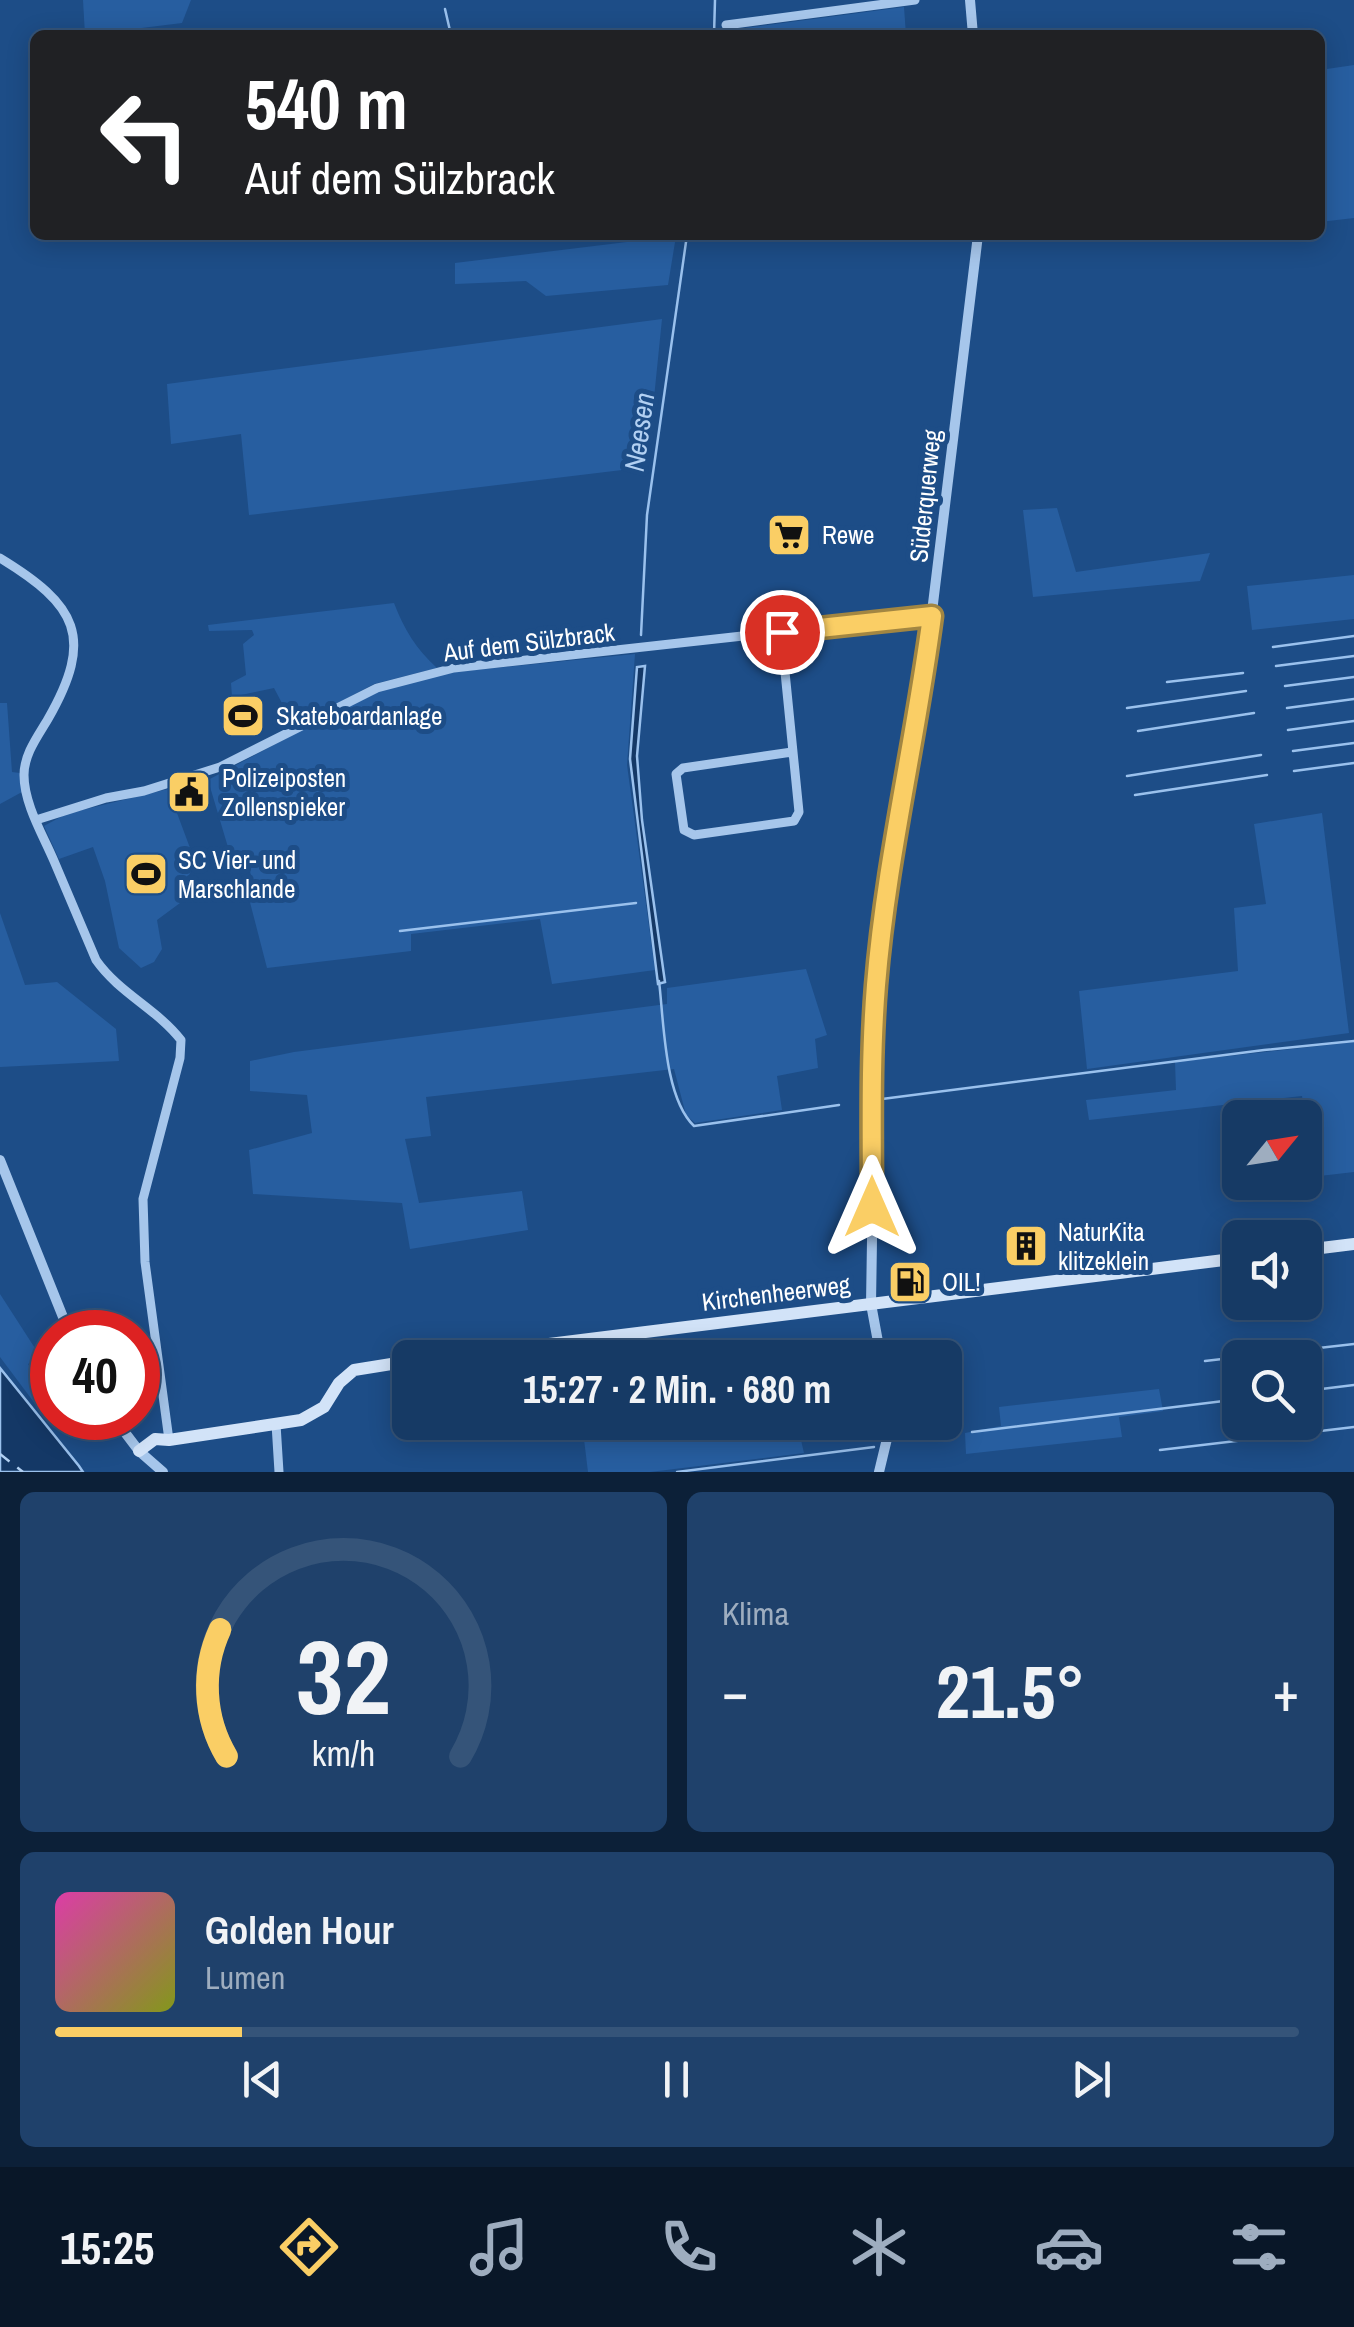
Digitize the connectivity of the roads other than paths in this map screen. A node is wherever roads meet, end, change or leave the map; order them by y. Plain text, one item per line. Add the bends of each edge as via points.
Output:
1 (915, 0) edge
2 (970, 0) edge
3 (726, 25) dead end
4 (973, 30) edge
5 (977, 240) edge
6 (0, 558) edge
7 (932, 616) junction
8 (782, 632) junction
9 (792, 752) junction
10 (36, 820) junction
11 (0, 1160) edge
12 (1354, 1244) edge
13 (1322, 1248) edge
14 (1222, 1260) edge
15 (870, 1304) junction
16 (60, 1310) edge
17 (581, 1340) edge
18 (877, 1340) edge
19 (392, 1363) edge
20 (276, 1424) junction
21 (132, 1440) edge
22 (168, 1440) junction
23 (887, 1440) edge
24 (143, 1454) junction
25 (163, 1472) edge
26 (279, 1472) edge
27 (879, 1472) edge

1 - 3 street
2 - 4 street
5 - 7 street, Süderquerweg
6 - 10 street via 52,594 74,633 64,690 24,770
7 - 8 street, Auf dem Sülzbrack
7 - 15 street, Süderquerweg via 876,986
8 - 9 street
8 - 10 street, Auf dem Sülzbrack via 454,668 377,688 220,767
9 - 9 street via 794,821 694,835 684,830 676,774 683,768
10 - 22 street via 96,960 182,1040 143,1199
11 - 16 street
12 - 13 main road
14 - 15 main road, Kirchenheerweg
15 - 17 main road, Kirchenheerweg
15 - 18 street, Süderquerweg
19 - 20 main road via 354,1370 318,1411
20 - 22 main road
20 - 26 street
21 - 24 street
22 - 24 main road
23 - 27 street
24 - 25 street

